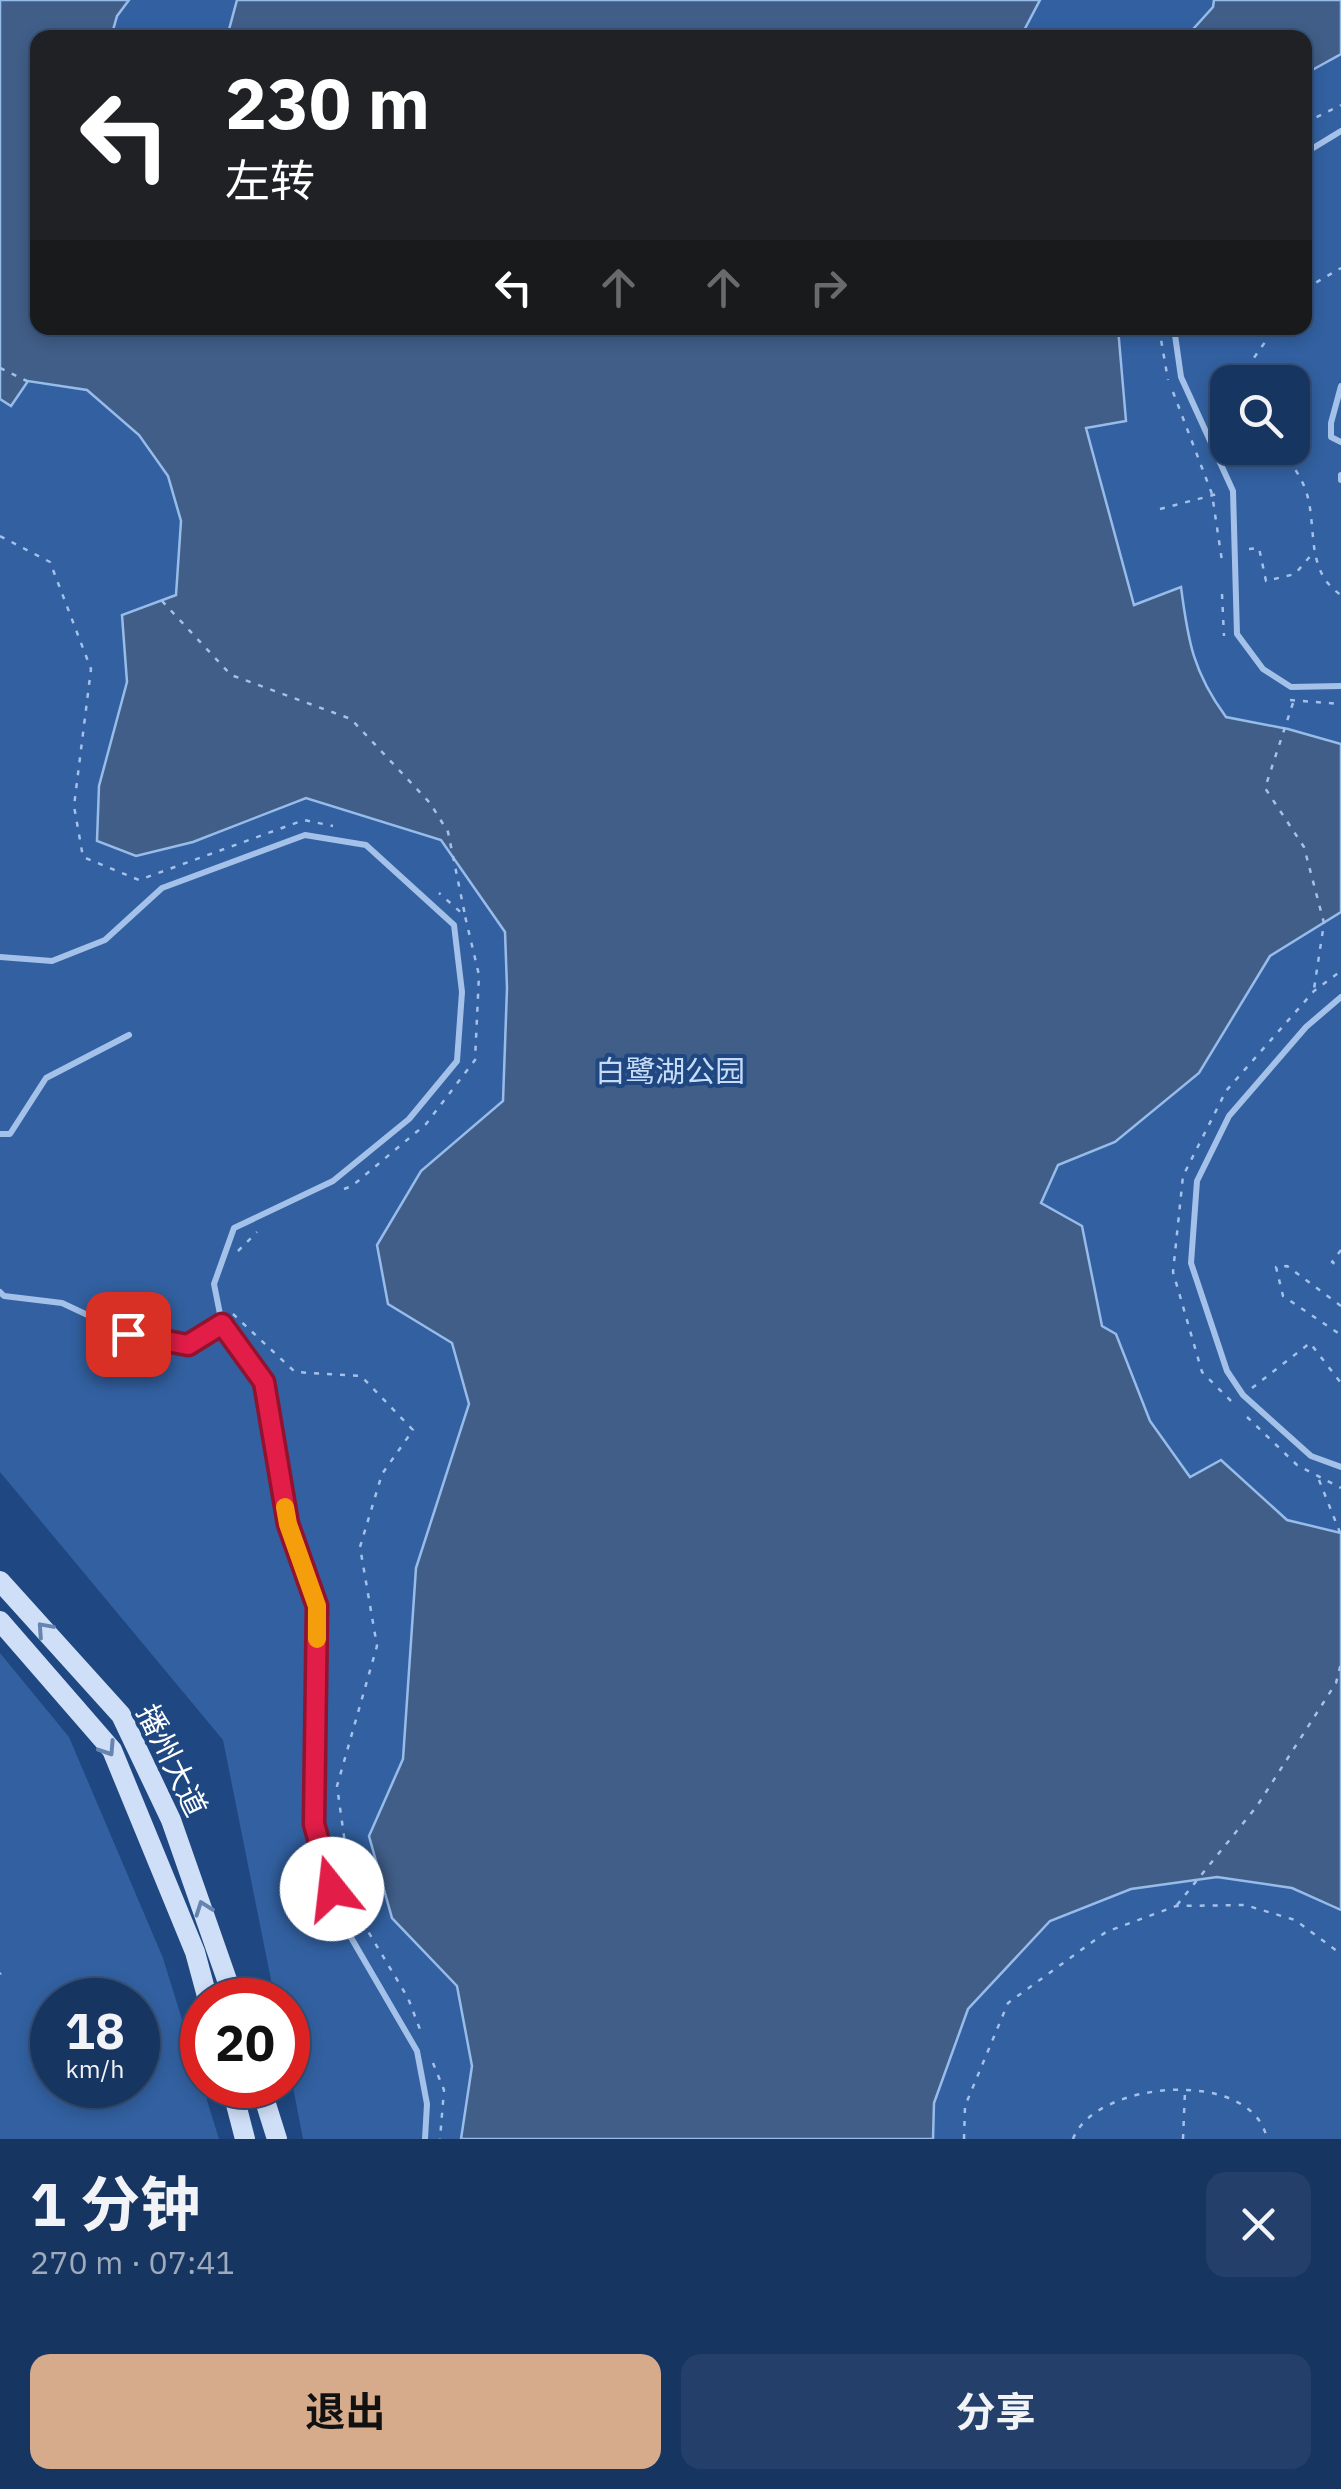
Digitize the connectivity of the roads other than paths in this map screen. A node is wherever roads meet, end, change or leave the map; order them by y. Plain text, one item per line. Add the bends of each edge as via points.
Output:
1 (1341, 132) edge
2 (1312, 149) edge
3 (1175, 335) edge
4 (1341, 386) edge
5 (1341, 442) edge
6 (1341, 686) edge
7 (0, 957) edge
8 (1341, 997) edge
9 (129, 1034) dead end
10 (0, 1134) edge
11 (0, 1292) edge
12 (222, 1324) junction
13 (1341, 1467) edge
14 (0, 1581) edge
15 (0, 1621) edge
16 (202, 1978) edge
17 (226, 1978) edge
18 (236, 2108) edge
19 (267, 2108) edge
20 (245, 2139) edge
21 (277, 2139) edge
22 (425, 2139) edge

1 - 2 lane
3 - 6 lane via 1180,377 1233,491 1237,634 1262,668 1291,687
4 - 5 lane via 1331,423 1331,437
7 - 12 lane via 52,961 105,940 162,888 305,834 366,845 454,924 462,992 457,1061 410,1119 334,1181 234,1228 214,1284
8 - 13 lane via 1229,1116 1197,1181 1191,1263 1227,1371 1243,1395 1311,1456
9 - 10 lane via 46,1078 10,1134
11 - 12 lane via 62,1303 128,1334 188,1345
12 - 22 lane via 264,1382 288,1524 317,1606 314,1824 342,1922 417,2050 427,2104
17 -> 14 main road, 播州大道 via 171,1820 121,1715
15 -> 16 main road, 播州大道 via 112,1750
18 - 20 main road
19 - 21 main road

